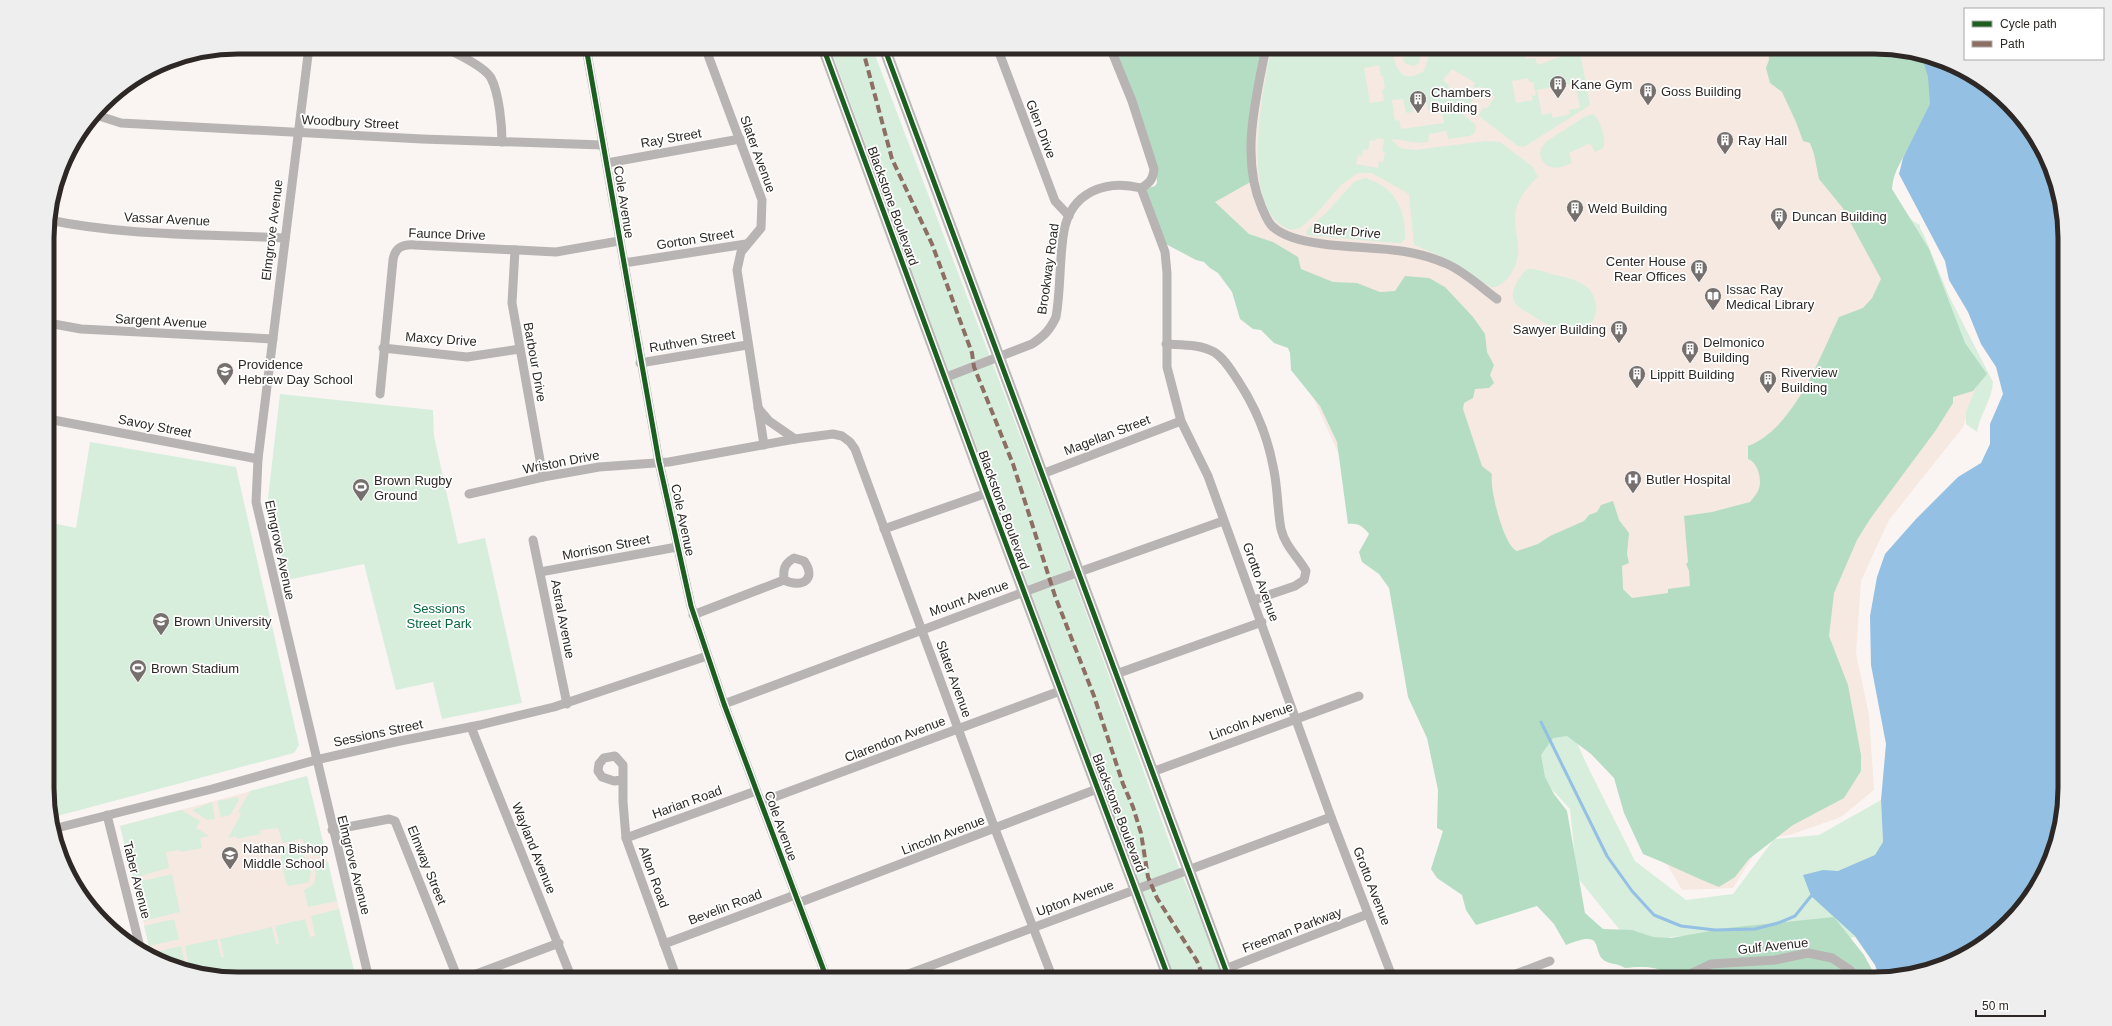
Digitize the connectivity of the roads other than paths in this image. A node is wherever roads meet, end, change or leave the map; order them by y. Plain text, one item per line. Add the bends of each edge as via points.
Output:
1 (308, 54) edge
2 (454, 54) edge
3 (587, 54) edge
4 (708, 54) edge
5 (825, 54) edge
6 (887, 54) edge
7 (1000, 54) edge
8 (1113, 54) edge
9 (1265, 54) edge
10 (100, 117) edge
11 (298, 132) junction
12 (740, 139) junction
13 (502, 142) junction
14 (603, 145) junction
15 (607, 163) junction
16 (1141, 188) junction
17 (1069, 216) junction
18 (55, 221) edge
19 (284, 238) junction
20 (620, 241) junction
21 (746, 244) junction
22 (515, 250) junction
23 (624, 263) junction
24 (1497, 299) dead end
25 (54, 324) edge
26 (273, 339) junction
27 (1166, 344) junction
28 (747, 345) junction
29 (383, 348) junction
30 (520, 349) junction
31 (998, 357) junction
32 (640, 363) junction
33 (944, 378) junction
34 (380, 394) dead end
35 (757, 408) junction
36 (54, 421) edge
37 (1181, 421) junction
38 (795, 439) junction
39 (764, 445) junction
40 (258, 459) junction
41 (659, 462) junction
42 (1042, 474) junction
43 (543, 477) junction
44 (986, 493) junction
45 (469, 494) dead end
46 (1223, 521) junction
47 (884, 530) junction
48 (533, 540) dead end
49 (677, 547) junction
50 (540, 572) junction
51 (1078, 572) junction
52 (784, 580) dead end
53 (1023, 592) junction
54 (1254, 600) junction
55 (693, 616) junction
56 (1262, 622) junction
57 (922, 629) junction
58 (707, 656) junction
59 (1116, 674) junction
60 (1060, 691) junction
61 (1359, 696) dead end
62 (567, 704) junction
63 (724, 704) junction
64 (1296, 718) junction
65 (471, 727) junction
66 (958, 729) junction
67 (316, 760) junction
68 (1152, 772) junction
69 (622, 780) dead end
70 (1097, 789) junction
71 (756, 791) junction
72 (761, 802) junction
73 (107, 815) junction
74 (1331, 817) junction
75 (59, 828) edge
76 (995, 829) junction
77 (332, 830) junction
78 (626, 838) junction
79 (1188, 870) junction
80 (1137, 889) junction
81 (796, 899) junction
82 (1368, 914) junction
83 (1034, 927) junction
84 (138, 942) edge
85 (559, 943) junction
86 (664, 944) junction
87 (1550, 961) dead end
88 (366, 972) edge
89 (455, 972) edge
90 (482, 972) edge
91 (569, 972) edge
92 (674, 972) edge
93 (824, 972) edge
94 (913, 972) edge
95 (1050, 972) edge
96 (1167, 972) edge
97 (1226, 972) edge
98 (1232, 972) edge
99 (1390, 972) edge
100 (1521, 972) edge
101 (1694, 972) edge
102 (1852, 972) edge

1 - 11 street, Elmgrove Avenue
2 - 13 street via 484,70 490,77 494,87
3 - 14 street, Cole Avenue
4 - 12 street, Slater Avenue
5 - 33 main road, Blackstone Boulevard
6 - 31 main road
7 - 17 street, Glen Drive via 1055,201
8 - 16 street via 1132,101 1154,169 1150,182
9 - 24 street, Butler Drive via 1254,110 1252,155 1256,193 1272,226 1296,238 1323,244 1389,248 1429,258 1449,265
10 - 11 street, Woodbury Street via 121,123
11 - 13 street, Woodbury Street
11 - 19 street, Elmgrove Avenue
12 - 15 street, Ray Street
12 - 21 street, Slater Avenue via 762,200 763,210 759,232
13 - 14 street, Woodbury Street
14 - 15 street, Cole Avenue
15 - 20 street, Cole Avenue
16 - 17 street, Brookway Road via 1126,184 1103,186 1088,193 1076,204
16 - 27 street, Grotto Avenue via 1165,252
17 - 31 street, Brookway Road via 1064,231 1056,317 1050,330 1032,344
18 - 19 street, Vassar Avenue via 81,227
19 - 26 street, Elmgrove Avenue
20 - 22 street, Faunce Drive via 556,252
20 - 23 street, Cole Avenue
21 - 23 street, Gorton Street
21 - 28 street, Slater Avenue via 738,260 737,270
22 - 29 street, Faunce Drive via 410,245 400,247 393,257
22 - 30 street, Barbour Drive via 512,293
23 - 32 street, Cole Avenue
25 - 26 street, Sargent Avenue via 81,329
26 - 40 street, Elmgrove Avenue
27 - 37 street, Grotto Avenue via 1167,367
27 - 54 street via 1203,347 1214,352 1226,363 1244,390 1264,430 1274,466 1281,529 1285,541 1306,571 1304,580 1295,586
28 - 32 street, Ruthven Street
28 - 35 street, Slater Avenue
29 - 30 street, Maxcy Drive via 467,357
29 - 34 street, Faunce Drive
30 - 43 street, Barbour Drive
31 - 33 street, Brookway Road
31 - 42 main road
32 - 41 street, Cole Avenue
33 - 44 main road, Blackstone Boulevard
35 - 38 street via 769,421
35 - 39 street, Slater Avenue
36 - 40 street, Savoy Street
37 - 42 street, Magellan Street
37 - 46 street, Grotto Avenue via 1208,476
38 - 39 street, Slater Avenue
38 - 47 street, Slater Avenue via 834,434 850,442 855,449
39 - 41 street, Wriston Drive
40 - 67 street, Elmgrove Avenue via 255,492 257,507
41 - 43 street, Wriston Drive via 610,465
41 - 49 street, Cole Avenue
42 - 51 main road
43 - 45 street, Wriston Drive
44 - 47 street
44 - 53 main road, Blackstone Boulevard
46 - 51 street, Mount Avenue
46 - 54 street, Grotto Avenue
47 - 57 street, Slater Avenue
48 - 50 street, Astral Avenue
49 - 50 street, Morrison Street
49 - 55 street, Cole Avenue
50 - 62 street, Astral Avenue
51 - 53 street, Mount Avenue
51 - 59 main road
52 - 55 street
53 - 57 street, Mount Avenue
53 - 60 main road, Blackstone Boulevard
54 - 56 street, Grotto Avenue
55 - 58 street, Cole Avenue
56 - 59 street
56 - 64 street, Grotto Avenue
57 - 63 street, Mount Avenue
57 - 66 street, Slater Avenue
58 - 62 street, Sessions Street
58 - 63 street, Cole Avenue
59 - 68 main road
60 - 66 street, Clarendon Avenue
60 - 70 main road, Blackstone Boulevard
61 - 64 street, Lincoln Avenue
62 - 65 street, Sessions Street
63 - 71 street, Cole Avenue
64 - 68 street, Lincoln Avenue
64 - 74 street, Grotto Avenue
65 - 67 street, Sessions Street
65 - 85 street, Wayland Avenue
66 - 72 street, Clarendon Avenue
66 - 76 street, Slater Avenue
67 - 73 street, Sessions Street
67 - 77 street, Elmgrove Avenue
68 - 79 main road
69 - 78 street, Alton Road
70 - 76 street, Lincoln Avenue
70 - 80 main road, Blackstone Boulevard
71 - 72 street, Cole Avenue
71 - 78 street, Harian Road
72 - 81 street, Cole Avenue
73 - 75 street, Sessions Street
73 - 84 street, Taber Avenue
74 - 79 street, Upton Avenue
74 - 82 street, Grotto Avenue
76 - 81 street, Lincoln Avenue
76 - 83 street, Slater Avenue
77 - 88 street, Elmgrove Avenue
77 - 89 street, Elmway Street via 389,819 395,821
78 - 86 street, Alton Road
79 - 80 street, Upton Avenue
79 - 97 main road
80 - 83 street, Upton Avenue
80 - 96 main road, Blackstone Boulevard
81 - 86 street, Bevelin Road
81 - 93 street, Cole Avenue
82 - 98 street, Freeman Parkway
82 - 99 street, Grotto Avenue
83 - 94 street, Upton Avenue
83 - 95 street, Slater Avenue
85 - 90 street
85 - 91 street, Wayland Avenue
86 - 92 street, Alton Road
87 - 100 street
101 - 102 street, Gulf Avenue via 1711,964 1775,960 1808,953 1832,958

